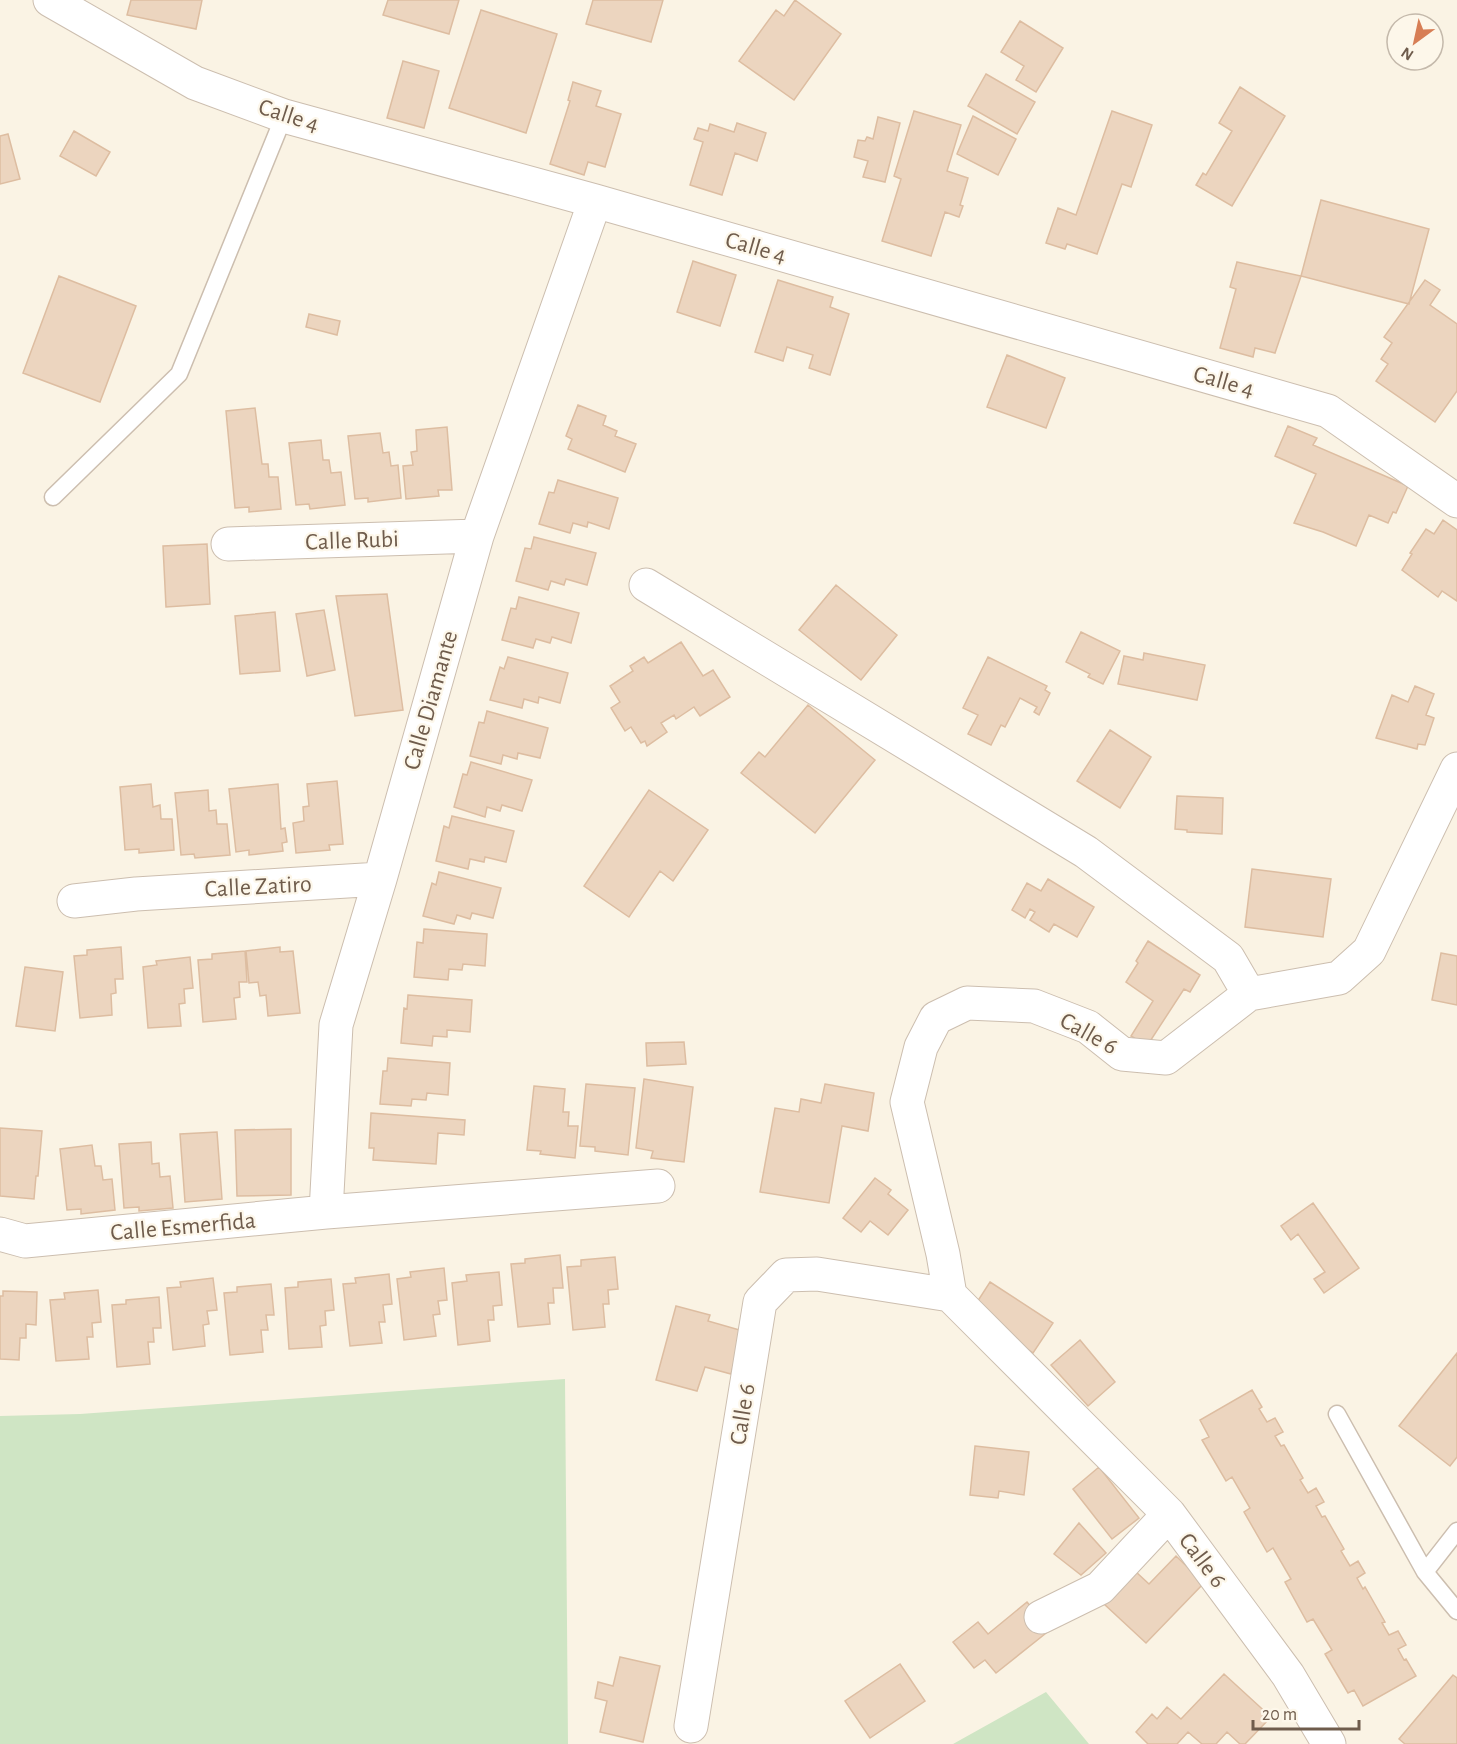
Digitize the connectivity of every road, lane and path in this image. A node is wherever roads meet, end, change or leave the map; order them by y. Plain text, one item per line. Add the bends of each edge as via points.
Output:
1 (50, 0) edge
2 (284, 116) junction
3 (596, 201) junction
4 (53, 497) dead end
5 (1457, 501) edge
6 (477, 536) junction
7 (228, 544) dead end
8 (646, 585) dead end
9 (1457, 769) edge
10 (380, 879) junction
11 (74, 901) dead end
12 (1249, 994) junction
13 (658, 1186) dead end
14 (326, 1212) junction
15 (0, 1234) edge
16 (950, 1294) junction
17 (1338, 1414) dead end
18 (1169, 1514) junction
19 (1457, 1531) edge
20 (1425, 1572) junction
21 (1457, 1611) edge
22 (1041, 1617) dead end
23 (691, 1726) dead end
24 (1329, 1744) edge

1 - 2 street, Calle 4 via 195,83
2 - 3 street, Calle 4
2 - 4 lane via 179,374
3 - 5 street, Calle 4 via 1328,411
3 - 6 street, Calle Diamante
6 - 7 street, Calle Rubi
6 - 10 street, Calle Diamante
8 - 12 street via 1086,852 1227,957
9 - 12 street, Calle 6 via 1369,951 1339,978
10 - 11 street, Calle Zatiro
10 - 14 street, Calle Diamante via 336,1025
12 - 16 street, Calle 6 via 1166,1058 1122,1054 1088,1027 1034,1006 967,1004 936,1017 921,1047 907,1102
13 - 14 street, Calle Esmerfida
14 - 15 street, Calle Esmerfida via 25,1241
16 - 18 street, Calle 6
16 - 23 street, Calle 6 via 817,1274 786,1275 760,1302
17 - 20 lane
18 - 22 street via 1100,1588
18 - 24 street, Calle 6 via 1288,1675
19 - 20 lane
20 - 21 lane

